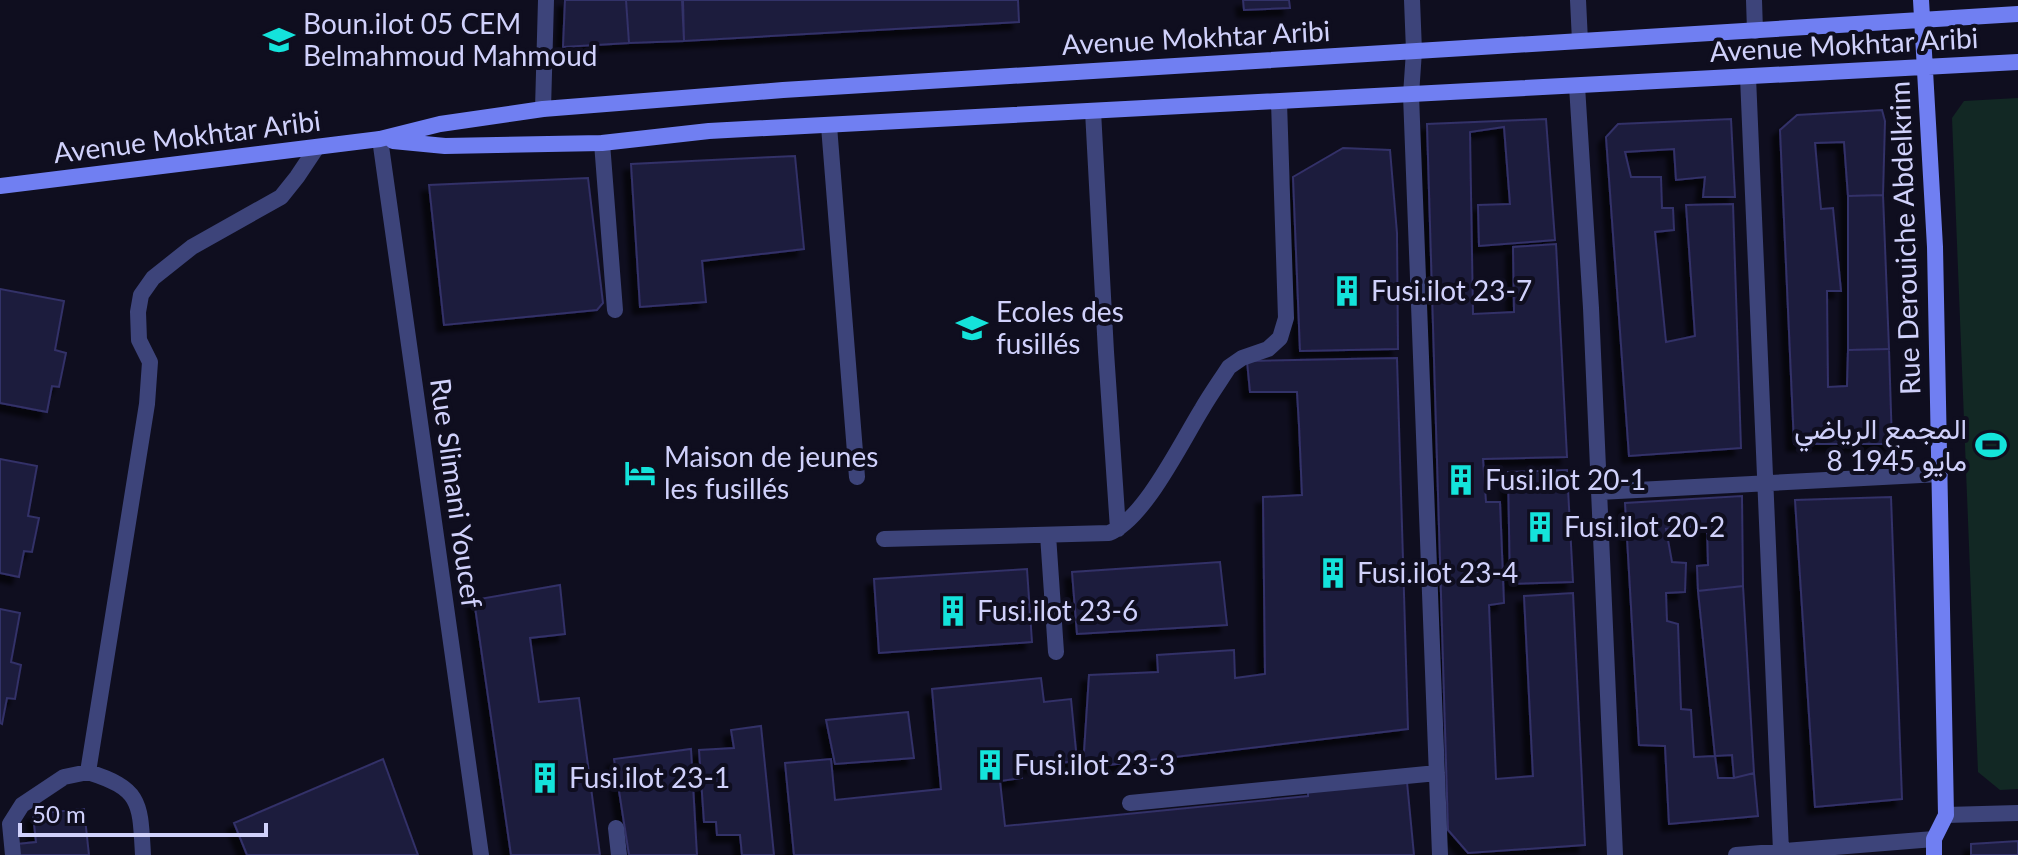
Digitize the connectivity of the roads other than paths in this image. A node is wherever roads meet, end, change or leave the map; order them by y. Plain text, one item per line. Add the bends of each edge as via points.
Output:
1 (546, 0) edge
2 (1412, 0) edge
3 (1578, 0) edge
4 (1754, 0) edge
5 (1921, 0) edge
6 (2018, 14) edge
7 (1921, 20) junction
8 (1755, 31) junction
9 (1580, 41) junction
10 (1414, 51) junction
11 (2018, 62) edge
12 (1924, 68) junction
13 (1748, 77) junction
14 (1577, 86) junction
15 (1411, 95) junction
16 (1279, 102) junction
17 (543, 109) junction
18 (1093, 111) junction
19 (829, 126) junction
20 (380, 139) junction
21 (602, 143) junction
22 (317, 147) junction
23 (0, 186) edge
24 (615, 310) dead end
25 (1940, 474) junction
26 (857, 477) dead end
27 (1765, 482) junction
28 (1599, 492) junction
29 (1118, 529) junction
30 (1048, 535) junction
31 (884, 539) dead end
32 (1056, 652) dead end
33 (88, 772) junction
34 (1437, 773) junction
35 (1130, 803) dead end
36 (2018, 813) edge
37 (1946, 815) junction
38 (616, 828) dead end
39 (1934, 847) edge
40 (1781, 851) junction
41 (13, 855) edge
42 (143, 855) edge
43 (481, 855) edge
44 (619, 855) edge
45 (1440, 855) edge
46 (1615, 855) edge
47 (1736, 855) edge

1 - 17 street
2 - 10 street
3 - 9 street
4 - 8 street
5 - 7 main road, Rue Derouiche Abdelkrim
6 - 7 main road, Avenue Mokhtar Aribi
7 - 8 main road, Avenue Mokhtar Aribi
7 - 12 main road, Rue Derouiche Abdelkrim
8 - 9 main road, Avenue Mokhtar Aribi
9 - 10 main road, Avenue Mokhtar Aribi
10 - 15 street
10 - 17 main road, Avenue Mokhtar Aribi
11 - 12 main road, Avenue Mokhtar Aribi
12 - 13 main road, Avenue Mokhtar Aribi
12 - 25 main road, Rue Derouiche Abdelkrim
13 - 14 main road, Avenue Mokhtar Aribi
13 - 27 street
14 - 15 main road, Avenue Mokhtar Aribi
14 - 28 street
15 - 16 main road, Avenue Mokhtar Aribi
15 - 34 street
16 - 18 main road, Avenue Mokhtar Aribi
16 - 29 street via 1286,318 1280,338 1229,367 1163,476
17 - 20 main road, Avenue Mokhtar Aribi
18 - 19 main road, Avenue Mokhtar Aribi
18 - 29 street
19 - 21 main road, Avenue Mokhtar Aribi
19 - 26 street
20 - 21 main road, Avenue Mokhtar Aribi via 445,146
20 - 22 main road, Avenue Mokhtar Aribi
20 - 43 street, Rue Slimani Youcef
21 - 24 street
22 - 23 main road, Avenue Mokhtar Aribi
22 - 33 street via 281,197 192,247 153,278 141,295 139,340 150,362 147,404
25 - 27 street
25 - 37 main road, Rue Derouiche Abdelkrim
27 - 28 street
27 - 40 street
28 - 46 street
29 - 30 street
30 - 31 street
30 - 32 street
33 - 41 street via 64,777 22,805 10,824
33 - 42 street via 128,790 140,811
34 - 35 street
34 - 45 street
36 - 37 street
37 - 39 main road, Rue Derouiche Abdelkrim
38 - 44 street
39 - 40 street
40 - 47 street

